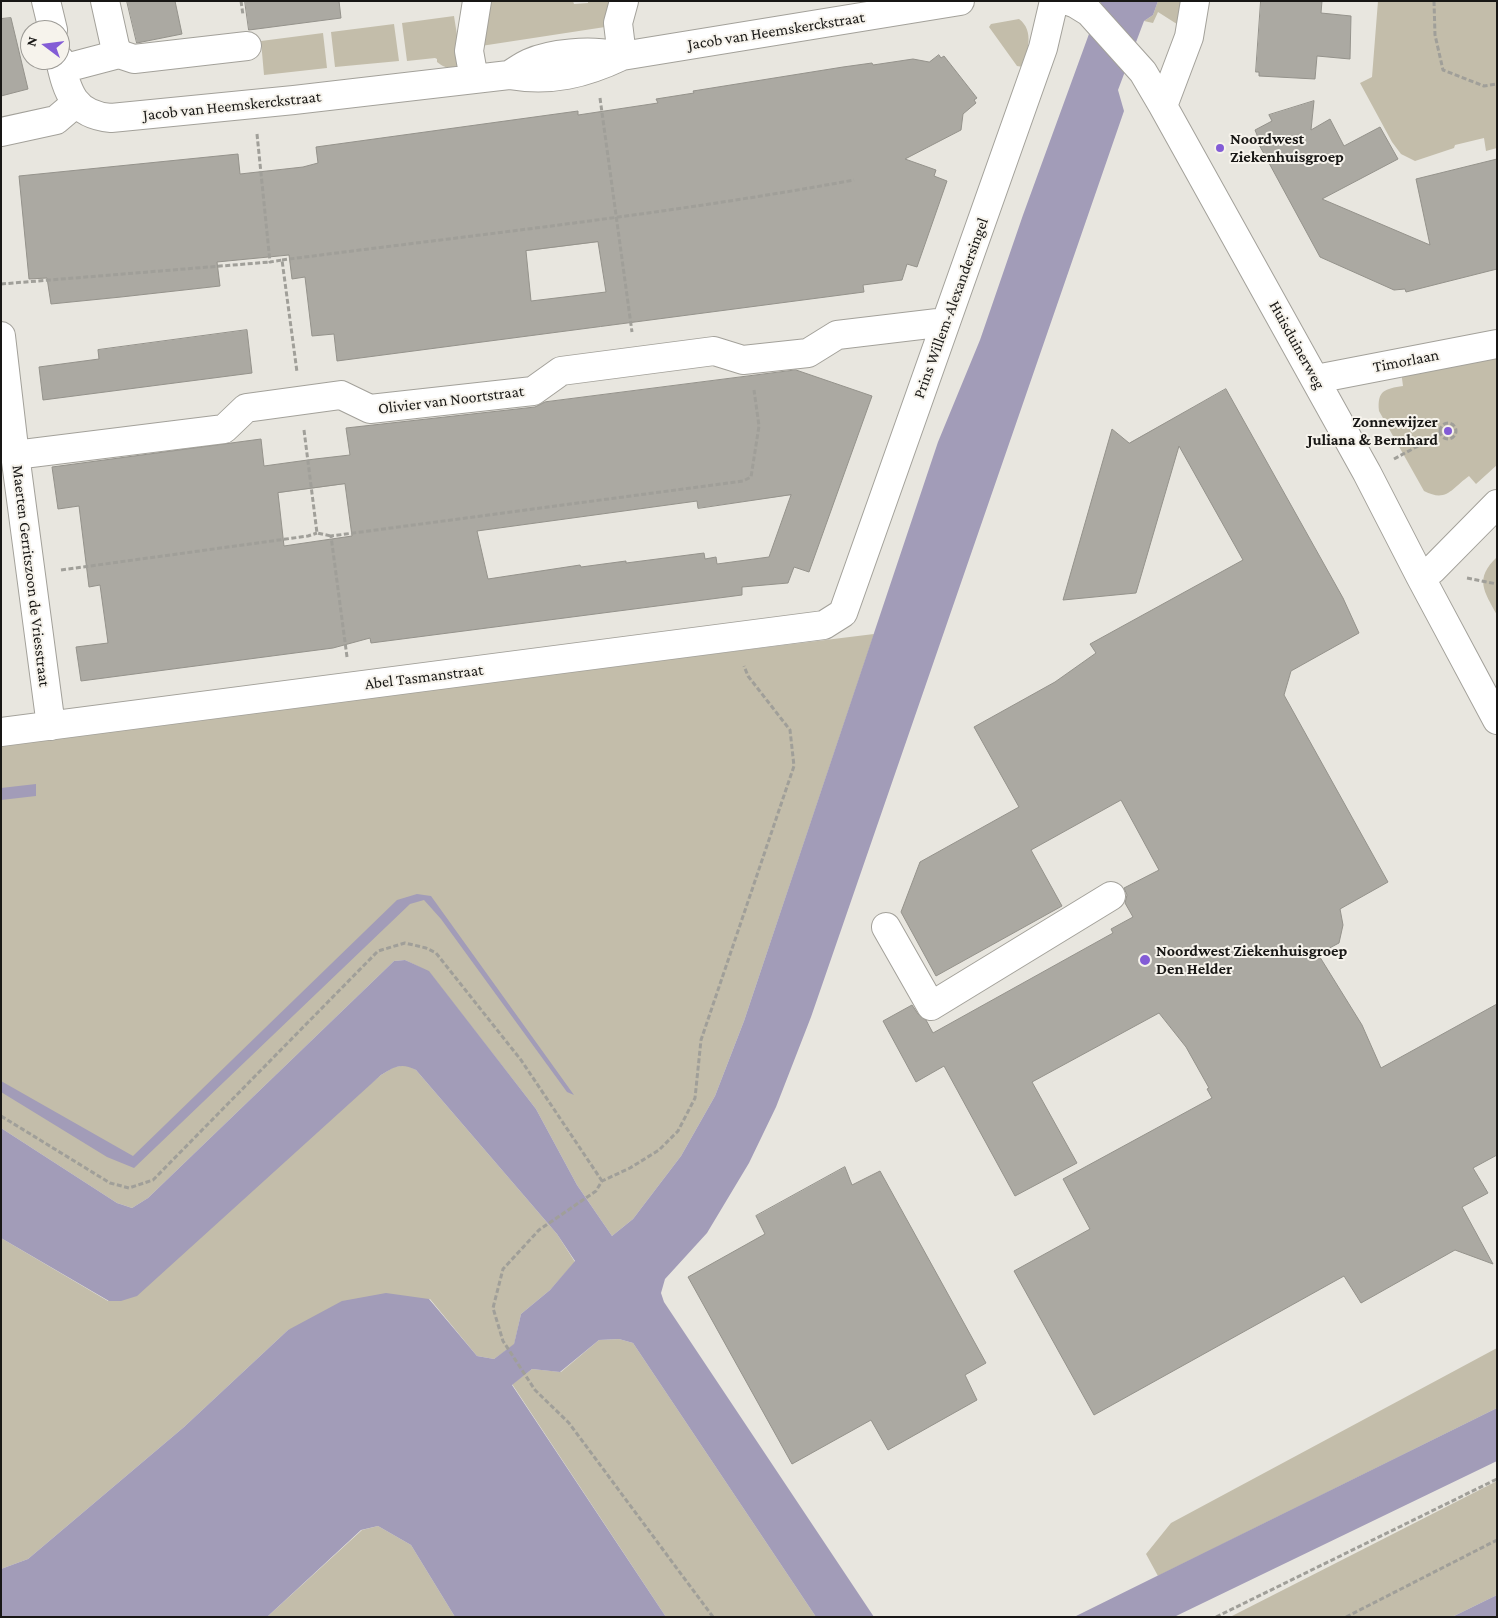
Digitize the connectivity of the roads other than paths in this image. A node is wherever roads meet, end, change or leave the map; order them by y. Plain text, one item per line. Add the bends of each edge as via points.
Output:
1 (46, 1) edge
2 (105, 1) edge
3 (477, 1) edge
4 (624, 1) edge
5 (960, 1) edge
6 (1054, 1) edge
7 (1195, 1) edge
8 (1079, 6) edge
9 (51, 20) edge
10 (247, 46) dead end
11 (119, 54) junction
12 (622, 56) junction
13 (70, 63) edge
14 (63, 70) edge
15 (509, 75) junction
16 (474, 79) junction
17 (76, 103) junction
18 (1163, 106) junction
19 (1, 132) edge
20 (946, 322) junction
21 (1, 336) edge
22 (1497, 344) edge
23 (1316, 379) junction
24 (10, 445) edge
25 (1497, 504) edge
26 (1420, 576) junction
27 (843, 613) joint
28 (1497, 720) edge
29 (51, 726) junction
30 (1, 732) edge
31 (1111, 896) dead end
32 (886, 927) dead end

1 - 9 street
2 - 11 street
3 - 16 street via 469,51
4 - 12 street via 618,23
5 - 12 street, Jacob van Heemskerckstraat
6 - 20 street, Prins Willem-Alexandersingel via 1043,48
7 - 18 street via 1189,37
8 - 18 street, Huisduinerweg via 1142,72
10 - 11 street via 134,59
11 - 13 street
12 - 15 street, Jacob van Heemskerckstraat via 577,74 531,79
12 - 15 street, Jacob van Heemskerckstraat via 577,53 545,58
14 - 17 street
15 - 16 street, Jacob van Heemskerckstraat
16 - 17 street, Jacob van Heemskerckstraat via 111,118 86,112
17 - 19 street via 56,120
18 - 23 street, Huisduinerweg
20 - 24 street, Olivier van Noortstraat via 837,334 808,353 742,360 714,351 561,370 533,391 370,409 341,395 246,408 224,429
20 - 27 street, Prins Willem-Alexandersingel
21 - 24 street, Maerten Gerritszoon de Vriesstraat
22 - 23 street, Timorlaan
23 - 26 street, Huisduinerweg
24 - 29 street, Maerten Gerritszoon de Vriesstraat
25 - 26 street via 1432,570
26 - 28 street, Huisduinerweg
27 - 29 street, Abel Tasmanstraat via 824,625
29 - 30 street, Abel Tasmanstraat
31 - 32 street via 932,1006

